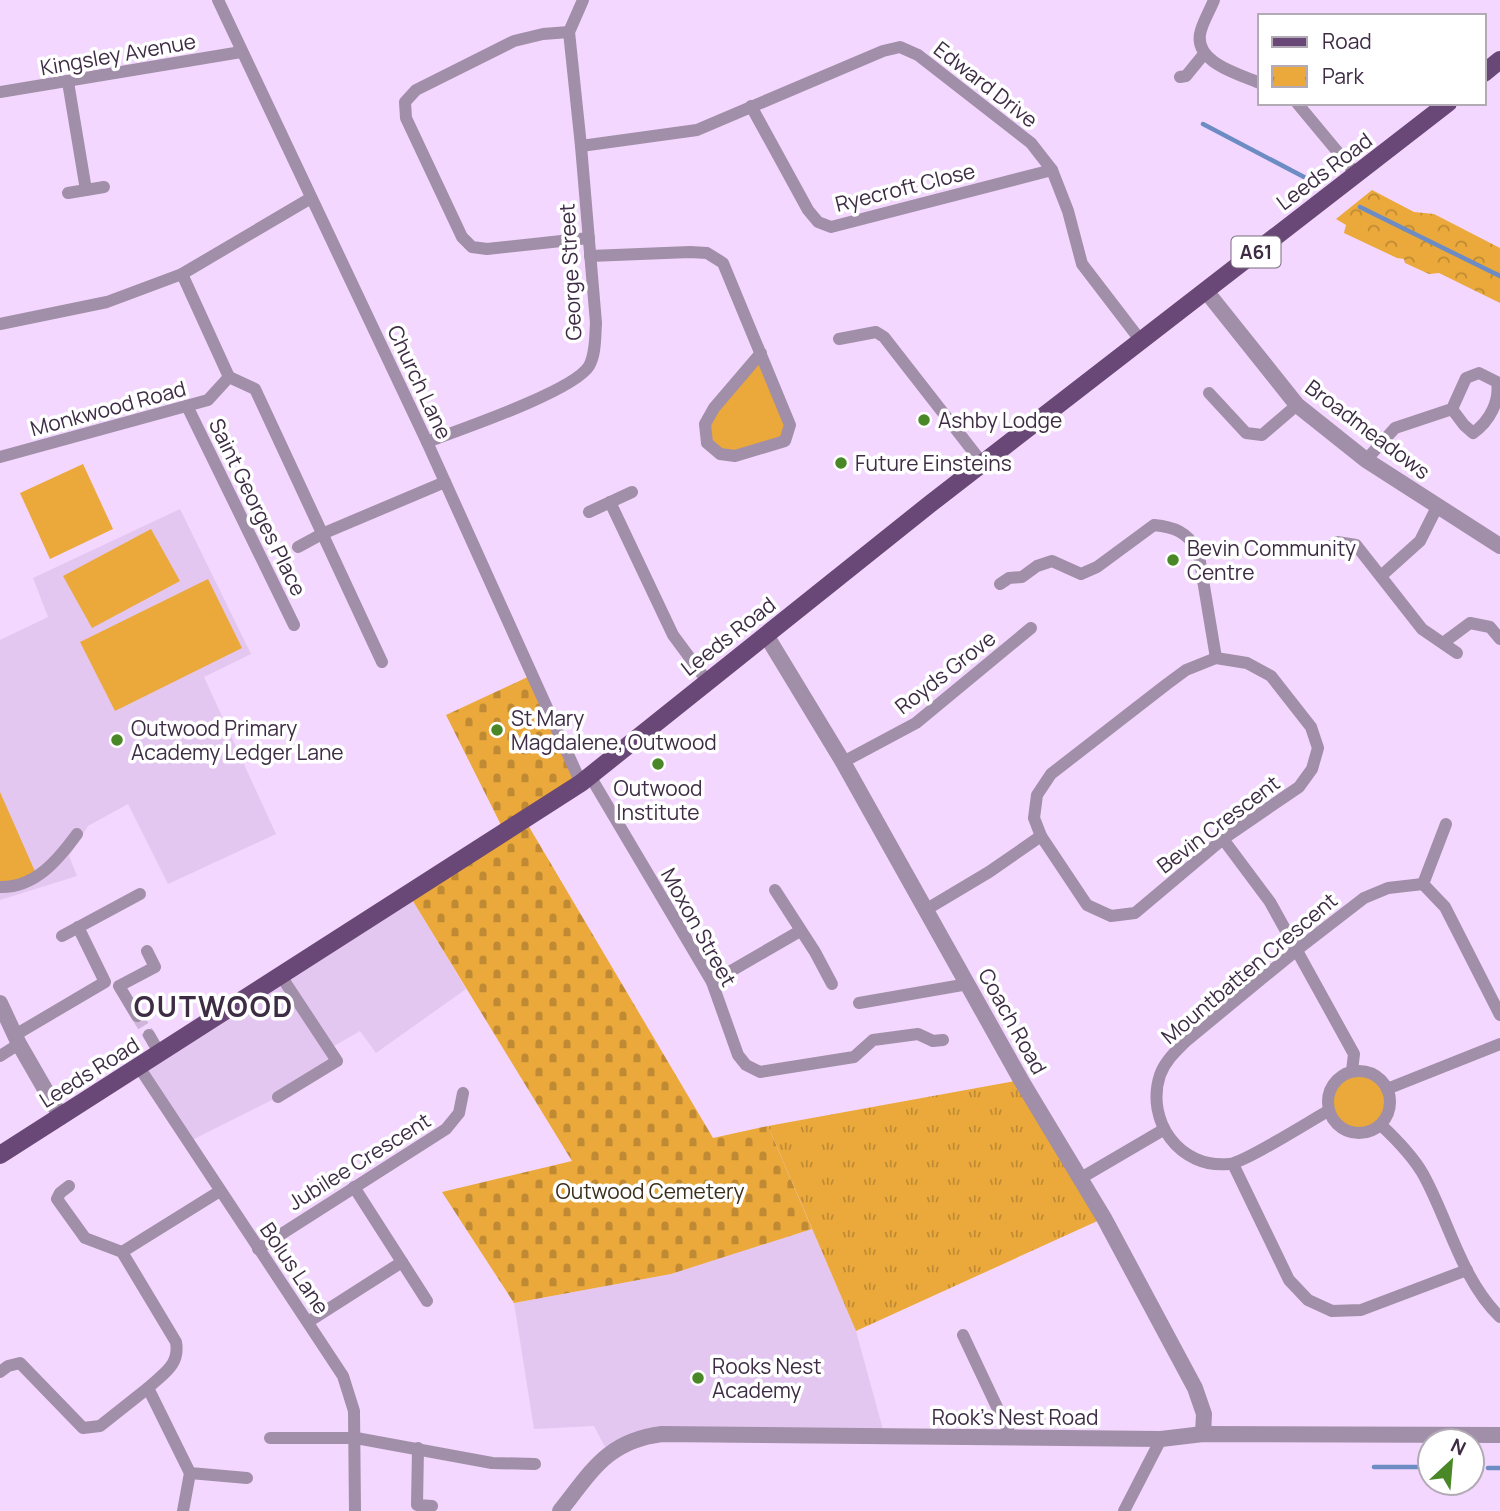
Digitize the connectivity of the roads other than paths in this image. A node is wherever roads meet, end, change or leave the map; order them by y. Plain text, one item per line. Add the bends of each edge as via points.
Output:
1 (218, 0) edge
2 (583, 0) edge
3 (1214, 0) edge
4 (569, 33) junction
5 (241, 52) junction
6 (1204, 54) junction
7 (1500, 60) edge
8 (1486, 71) edge
9 (1180, 76) dead end
10 (68, 82) junction
11 (1258, 82) edge
12 (0, 93) edge
13 (1299, 105) edge
14 (1445, 105) edge
15 (751, 106) junction
16 (581, 146) junction
17 (1052, 170) junction
18 (1356, 174) junction
19 (104, 187) dead end
20 (86, 190) junction
21 (68, 193) dead end
22 (311, 198) junction
23 (589, 238) junction
24 (590, 256) junction
25 (182, 274) junction
26 (1206, 290) junction
27 (0, 324) edge
28 (839, 339) dead end
29 (1141, 341) junction
30 (761, 353) junction
31 (229, 377) junction
32 (1209, 393) dead end
33 (1297, 405) junction
34 (187, 406) junction
35 (1452, 409) junction
36 (427, 442) junction
37 (0, 457) edge
38 (1366, 460) junction
39 (983, 464) junction
40 (445, 481) junction
41 (632, 492) dead end
42 (610, 502) junction
43 (1437, 507) junction
44 (589, 512) dead end
45 (322, 534) junction
46 (1500, 545) edge
47 (298, 547) dead end
48 (1326, 551) dead end
49 (1381, 576) junction
50 (1000, 584) dead end
51 (294, 625) dead end
52 (1031, 628) dead end
53 (766, 635) junction
54 (1500, 639) edge
55 (1443, 643) junction
56 (1457, 653) dead end
57 (1216, 658) junction
58 (382, 662) dead end
59 (707, 681) junction
60 (843, 762) junction
61 (585, 779) junction
62 (1446, 824) dead end
63 (77, 834) dead end
64 (1041, 836) junction
65 (1223, 839) junction
66 (1423, 884) junction
67 (0, 887) edge
68 (775, 890) dead end
69 (140, 894) dead end
70 (926, 909) junction
71 (78, 927) junction
72 (800, 931) junction
73 (62, 936) dead end
74 (1298, 949) junction
75 (147, 951) dead end
76 (281, 976) junction
77 (712, 982) junction
78 (832, 984) dead end
79 (968, 984) junction
80 (0, 1003) edge
81 (859, 1003) dead end
82 (1500, 1015) edge
83 (136, 1016) tunnel mouth
84 (149, 1035) tunnel mouth
85 (17, 1040) junction
86 (943, 1040) dead end
87 (1500, 1044) edge
88 (160, 1054) junction
89 (0, 1056) edge
90 (139, 1067) junction
91 (1352, 1071) junction
92 (1387, 1088) junction
93 (463, 1093) dead end
94 (278, 1097) dead end
95 (1328, 1111) junction
96 (61, 1117) junction
97 (1381, 1125) junction
98 (1163, 1130) junction
99 (0, 1155) edge
100 (1233, 1164) junction
101 (1081, 1178) junction
102 (69, 1186) dead end
103 (354, 1187) junction
104 (220, 1191) junction
105 (258, 1248) junction
106 (122, 1252) junction
107 (402, 1262) junction
108 (1467, 1270) junction
109 (426, 1301) dead end
110 (1500, 1317) edge
111 (308, 1322) junction
112 (964, 1335) dead end
113 (0, 1371) edge
114 (148, 1388) junction
115 (1203, 1434) junction
116 (1500, 1435) edge
117 (270, 1438) dead end
118 (356, 1438) junction
119 (1012, 1439) junction
120 (1161, 1439) junction
121 (418, 1448) junction
122 (535, 1464) dead end
123 (190, 1473) junction
124 (247, 1478) dead end
125 (432, 1506) dead end
126 (183, 1511) edge
127 (355, 1511) edge
128 (560, 1511) edge
129 (1124, 1511) edge

1 - 5 street, Church Lane
2 - 4 street, George Street
3 - 6 street via 1200,32
4 - 16 street, George Street
4 - 23 street via 514,41 416,90 405,103 406,118 462,237 472,247
5 - 10 street, Kingsley Avenue
5 - 22 street, Church Lane
6 - 9 street via 1186,76
6 - 11 street
7 - 8 main road
10 - 12 street, Kingsley Avenue
10 - 20 street
13 - 18 street
14 - 18 main road, Leeds Road / A61
15 - 16 street, Edward Drive via 697,130
15 - 17 street, Edward Drive via 900,47 918,55 1031,143
15 - 17 street, Ryecroft Close via 808,211 831,227
16 - 23 street, George Street
17 - 29 street, Edward Drive via 1083,264
18 - 26 main road, Leeds Road / A61
19 - 20 street
20 - 21 street
22 - 25 street
22 - 36 street, Church Lane
23 - 24 street, George Street
24 - 30 street via 707,253 723,263
24 - 36 street, George Street via 596,323 588,366 572,382 550,393
25 - 27 street via 107,302
25 - 31 street
26 - 29 main road, Leeds Road / A61
26 - 33 street, Broadmeadows
28 - 39 street via 870,332 884,337
29 - 39 main road, Leeds Road / A61
30 - 30 street via 790,425 785,441 735,456 720,454 707,443 705,424
31 - 34 street, Monkwood Road via 208,400
31 - 45 street via 255,389
32 - 33 street via 1246,433 1262,435
33 - 38 street, Broadmeadows
34 - 37 street, Monkwood Road
34 - 51 street, Saint Georges Place
35 - 35 street via 1466,378 1479,373 1497,382 1500,395 1485,425 1474,433
35 - 38 street via 1395,428
36 - 40 street, Church Lane
38 - 43 street, Broadmeadows
39 - 53 main road, Leeds Road / A61
40 - 45 street
40 - 61 street, Church Lane
41 - 42 street
42 - 44 street
42 - 59 street via 673,635
43 - 46 street, Broadmeadows
43 - 49 street via 1420,541
45 - 47 street
45 - 58 street
48 - 49 street via 1337,542 1356,545
49 - 55 street via 1422,629
50 - 57 street via 1052,561 1081,574 1154,525 1175,527 1190,537 1198,550
52 - 60 street, Royds Grove via 916,723
53 - 59 main road, Leeds Road / A61
53 - 60 street, Coach Road
54 - 55 street via 1490,627 1470,623
55 - 56 street
57 - 64 street, Bevin Crescent via 1186,670 1051,774 1037,795 1034,818
57 - 65 street, Bevin Crescent via 1247,663 1270,676 1311,727 1318,747 1312,769 1299,787
59 - 61 main road, Leeds Road / A61
60 - 70 street, Coach Road
61 - 76 main road, Leeds Road / A61
61 - 77 street, Moxon Street
62 - 66 street
63 - 67 street via 58,861 37,876 24,884
64 - 65 street, Bevin Crescent via 1087,905 1111,916 1135,913
64 - 70 street
65 - 74 street
66 - 74 street, Mountbatten Crescent via 1388,888 1364,898
66 - 82 street via 1445,907
68 - 72 street
69 - 71 street
70 - 79 street, Coach Road
71 - 73 street
71 - 85 street via 105,982
72 - 77 street
72 - 78 street
74 - 91 street via 1353,1054
74 - 98 street, Mountbatten Crescent via 1169,1057 1160,1075 1156,1104
75 - 83 street via 155,967 119,986
76 - 88 main road, Leeds Road / A61
76 - 94 street via 337,1061
77 - 86 street, Moxon Street via 738,1055 760,1072 854,1057 873,1040 918,1034
79 - 81 street
79 - 101 street, Coach Road
80 - 85 street
84 - 88 street
85 - 89 street
85 - 96 street
87 - 92 street
88 - 90 main road, Leeds Road / A61
90 - 96 main road, Leeds Road / A61
90 - 104 street, Bolus Lane
91 - 92 street via 1373,1074
91 - 95 street via 1333,1084
92 - 97 street via 1390,1107
93 - 103 street, Jubilee Crescent via 459,1113 446,1129
95 - 97 street via 1334,1123 1352,1133 1363,1134
95 - 100 street
96 - 99 main road, Leeds Road / A61
97 - 108 street via 1423,1174
98 - 100 street via 1192,1156 1214,1164
98 - 101 street
100 - 108 street via 1289,1280 1308,1300 1332,1311 1361,1310
101 - 115 street, Coach Road via 1195,1388 1204,1414
102 - 106 street via 57,1199 85,1238
103 - 105 street, Jubilee Crescent
103 - 107 street
104 - 105 street, Bolus Lane
104 - 106 street
105 - 111 street, Bolus Lane
106 - 114 street via 176,1342 178,1354 172,1364
107 - 109 street
107 - 111 street
108 - 110 street
111 - 118 street, Bolus Lane via 343,1376 354,1411
112 - 119 street
113 - 114 street via 20,1363 83,1428 100,1426
114 - 123 street
115 - 116 street, Rook's Nest Road
115 - 120 street, Rook's Nest Road
117 - 118 street
118 - 121 street
118 - 127 street, Bolus Lane
119 - 120 street, Rook's Nest Road
119 - 128 street, Rook's Nest Road via 645,1436 608,1454
120 - 129 street
121 - 122 street via 492,1463
121 - 125 street via 417,1505
123 - 124 street
123 - 126 street

